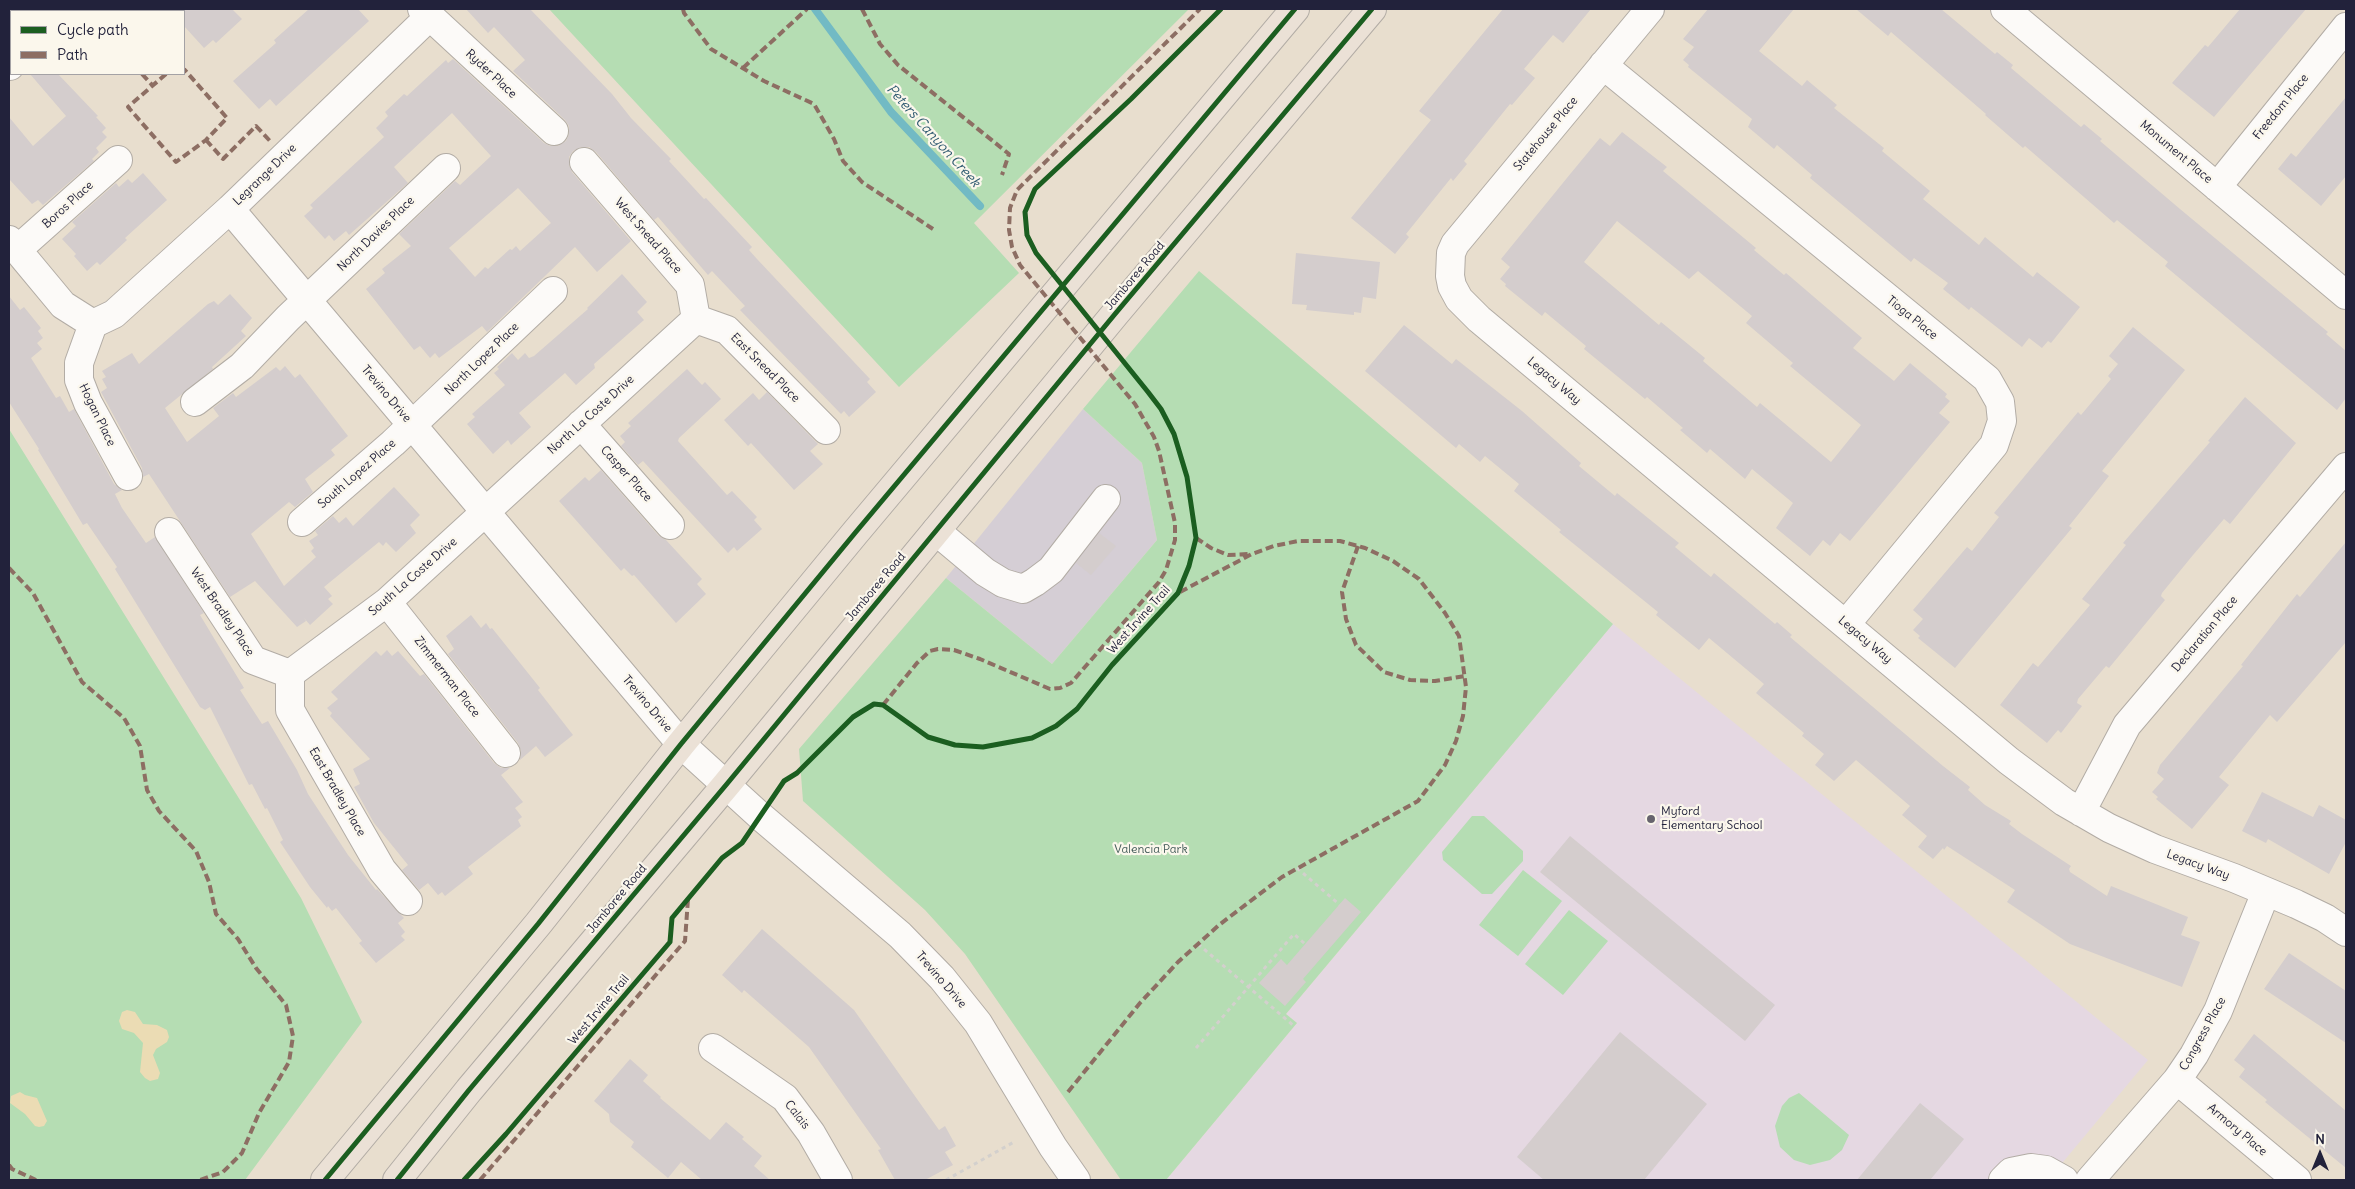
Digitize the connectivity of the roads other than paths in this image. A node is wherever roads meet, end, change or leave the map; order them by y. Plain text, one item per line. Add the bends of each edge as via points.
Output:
1 (1295, 9) edge
2 (1372, 9) edge
3 (1650, 9) edge
4 (2008, 10) edge
5 (426, 13) edge
6 (2346, 27) edge
7 (1603, 65) junction
8 (554, 131) dead end
9 (118, 160) dead end
10 (584, 162) dead end
11 (446, 168) dead end
12 (2217, 187) junction
13 (230, 210) junction
14 (13, 245) edge
15 (1450, 264) joint
16 (553, 292) dead end
17 (2346, 295) edge
18 (307, 301) junction
19 (696, 319) junction
20 (93, 324) junction
21 (194, 402) dead end
22 (581, 424) junction
23 (412, 426) junction
24 (826, 430) dead end
25 (2346, 468) edge
26 (128, 476) dead end
27 (1106, 500) dead end
28 (485, 512) junction
29 (302, 522) dead end
30 (670, 525) dead end
31 (936, 531) junction
32 (169, 532) dead end
33 (387, 602) junction
34 (1846, 624) junction
35 (290, 674) junction
36 (681, 744) junction
37 (506, 753) dead end
38 (726, 785) junction
39 (2081, 812) junction
40 (2266, 892) junction
41 (408, 901) dead end
42 (2346, 932) edge
43 (713, 1048) dead end
44 (2177, 1080) junction
45 (325, 1180) edge
46 (398, 1180) edge
47 (838, 1180) edge
48 (1076, 1180) edge
49 (2004, 1180) edge
50 (2064, 1180) edge
51 (2090, 1180) edge
52 (2297, 1180) edge

1 - 36 main road
2 - 31 main road, Jamboree Road
3 - 7 street, Statehouse Place
4 - 12 street, Monument Place
5 - 8 street, Ryder Place
5 - 13 street, Legrange Drive
6 - 12 street, Freedom Place
7 - 15 street, Statehouse Place via 1455,244
7 - 34 street, Tioga Place via 1987,379 2000,402 2002,421 1994,445
9 - 14 street, Boros Place
10 - 19 street, West Snead Place via 690,285
11 - 18 street, North Davies Place
12 - 17 street, Monument Place
13 - 18 street, Trevino Drive
13 - 20 street, Legrange Drive via 114,314
14 - 20 street via 63,305
15 - 34 street, Legacy Way via 1452,286 1459,299 1479,319
16 - 23 street, North Lopez Place
18 - 21 street, North Davies Place via 242,366
18 - 23 street, Trevino Drive
19 - 22 street, North La Coste Drive
19 - 24 street, East Snead Place via 727,330
20 - 26 street, Hogan Place via 79,364 80,380 88,403
22 - 28 street, North La Coste Drive
22 - 30 street, Casper Place
23 - 28 street, Trevino Drive
23 - 29 street, South Lopez Place
25 - 39 street, Declaration Place via 2128,725
27 - 31 street via 1050,570 1023,589 1003,583 986,572
28 - 33 street, South La Coste Drive
28 - 36 street, Trevino Drive
31 - 38 main road, Jamboree Road
32 - 35 street, West Bradley Place via 253,660
33 - 35 street, South La Coste Drive
33 - 37 street, Zimmerman Place
34 - 39 street, Legacy Way via 2009,762
35 - 41 street, East Bradley Place via 290,710 382,870
36 - 38 street, Trevino Drive
36 - 45 main road via 538,924
38 - 46 main road, Jamboree Road
38 - 48 street, Trevino Drive via 758,816 900,935 942,978 978,1024
39 - 40 street, Legacy Way via 2155,849
40 - 42 street, Legacy Way via 2325,918
40 - 44 street, Congress Place via 2218,1011
43 - 47 street, Calais via 785,1098 811,1133
44 - 51 street, Congress Place
44 - 52 street, Armory Place
49 - 50 street via 2011,1172 2031,1168 2046,1170

